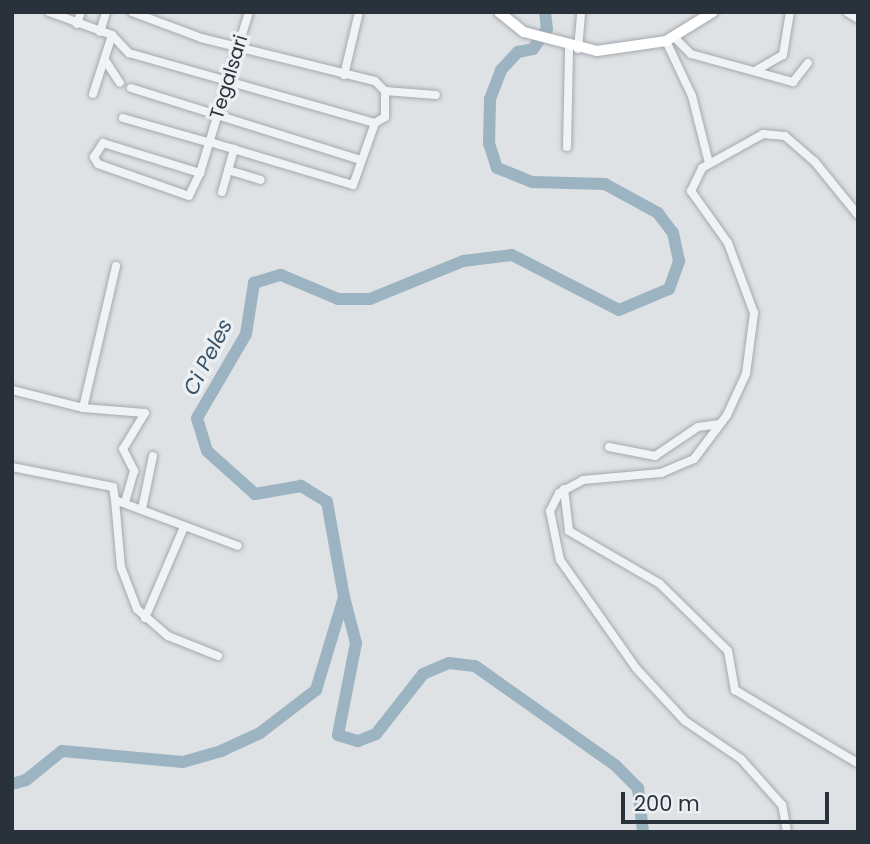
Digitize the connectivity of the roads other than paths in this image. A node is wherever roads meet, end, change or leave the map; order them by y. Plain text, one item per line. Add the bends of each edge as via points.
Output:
1 (49, 12) edge
2 (81, 12) edge
3 (106, 12) edge
4 (132, 12) edge
5 (249, 12) edge
6 (359, 12) edge
7 (499, 12) edge
8 (581, 12) edge
9 (713, 12) edge
10 (790, 12) edge
11 (846, 12) edge
12 (858, 19) edge
13 (77, 24) junction
14 (100, 32) junction
15 (113, 36) junction
16 (670, 39) junction
17 (239, 48) junction
18 (568, 48) junction
19 (104, 60) junction
20 (808, 63) dead end
21 (755, 71) junction
22 (344, 75) junction
23 (228, 81) junction
24 (120, 83) dead end
25 (131, 89) dead end
26 (385, 91) junction
27 (93, 94) dead end
28 (436, 95) dead end
29 (218, 113) junction
30 (123, 118) dead end
31 (374, 123) junction
32 (208, 142) junction
33 (567, 147) dead end
34 (234, 149) junction
35 (361, 160) junction
36 (709, 163) junction
37 (228, 170) junction
38 (200, 173) junction
39 (260, 180) dead end
40 (222, 192) dead end
41 (858, 215) edge
42 (116, 266) dead end
43 (12, 390) edge
44 (83, 408) junction
45 (720, 424) junction
46 (610, 447) dead end
47 (153, 456) dead end
48 (12, 467) edge
49 (564, 489) junction
50 (115, 500) junction
51 (125, 503) junction
52 (142, 509) junction
53 (184, 527) junction
54 (238, 546) dead end
55 (145, 618) junction
56 (218, 656) dead end
57 (856, 762) dead end
58 (787, 832) edge

1 - 13 street
2 - 13 street
3 - 14 street
4 - 17 street
5 - 17 street, Tegalsari
6 - 22 street
7 - 18 main road via 524,32
8 - 18 street
9 - 16 main road
10 - 21 street via 783,55
11 - 12 street
13 - 14 street
14 - 15 street
15 - 19 street
15 - 23 street via 129,53
16 - 18 main road
16 - 21 street via 691,54
16 - 36 street via 692,96
17 - 22 street
17 - 23 street, Tegalsari
18 - 33 street
19 - 24 street
19 - 27 street
20 - 21 street via 793,82
22 - 26 street via 375,81
23 - 29 street, Tegalsari
23 - 31 street
25 - 29 street
26 - 28 street
26 - 31 street via 385,117
29 - 32 street, Tegalsari
29 - 35 street
30 - 32 street
31 - 35 street
32 - 34 street
32 - 38 street, Tegalsari
34 - 35 street via 349,186
34 - 37 street
36 - 41 street via 764,134 785,136 815,162
36 - 45 street via 693,179 691,191 728,243 755,324 746,374
37 - 39 street
37 - 40 street
38 - 38 street via 103,143 94,157 98,164 189,196
42 - 44 street
43 - 44 street
44 - 51 street via 145,413 123,449 134,471
45 - 46 street via 698,427 655,456 635,457
45 - 49 street via 680,465 583,480
47 - 52 street
48 - 50 street via 107,486 116,489
49 - 57 street via 569,531 660,584 728,652 734,690
49 - 58 street via 550,511 560,560 649,684 685,721 741,759 782,805
50 - 51 street
50 - 55 street via 121,567
51 - 52 street
52 - 53 street
53 - 54 street
53 - 55 street
55 - 56 street via 168,636

